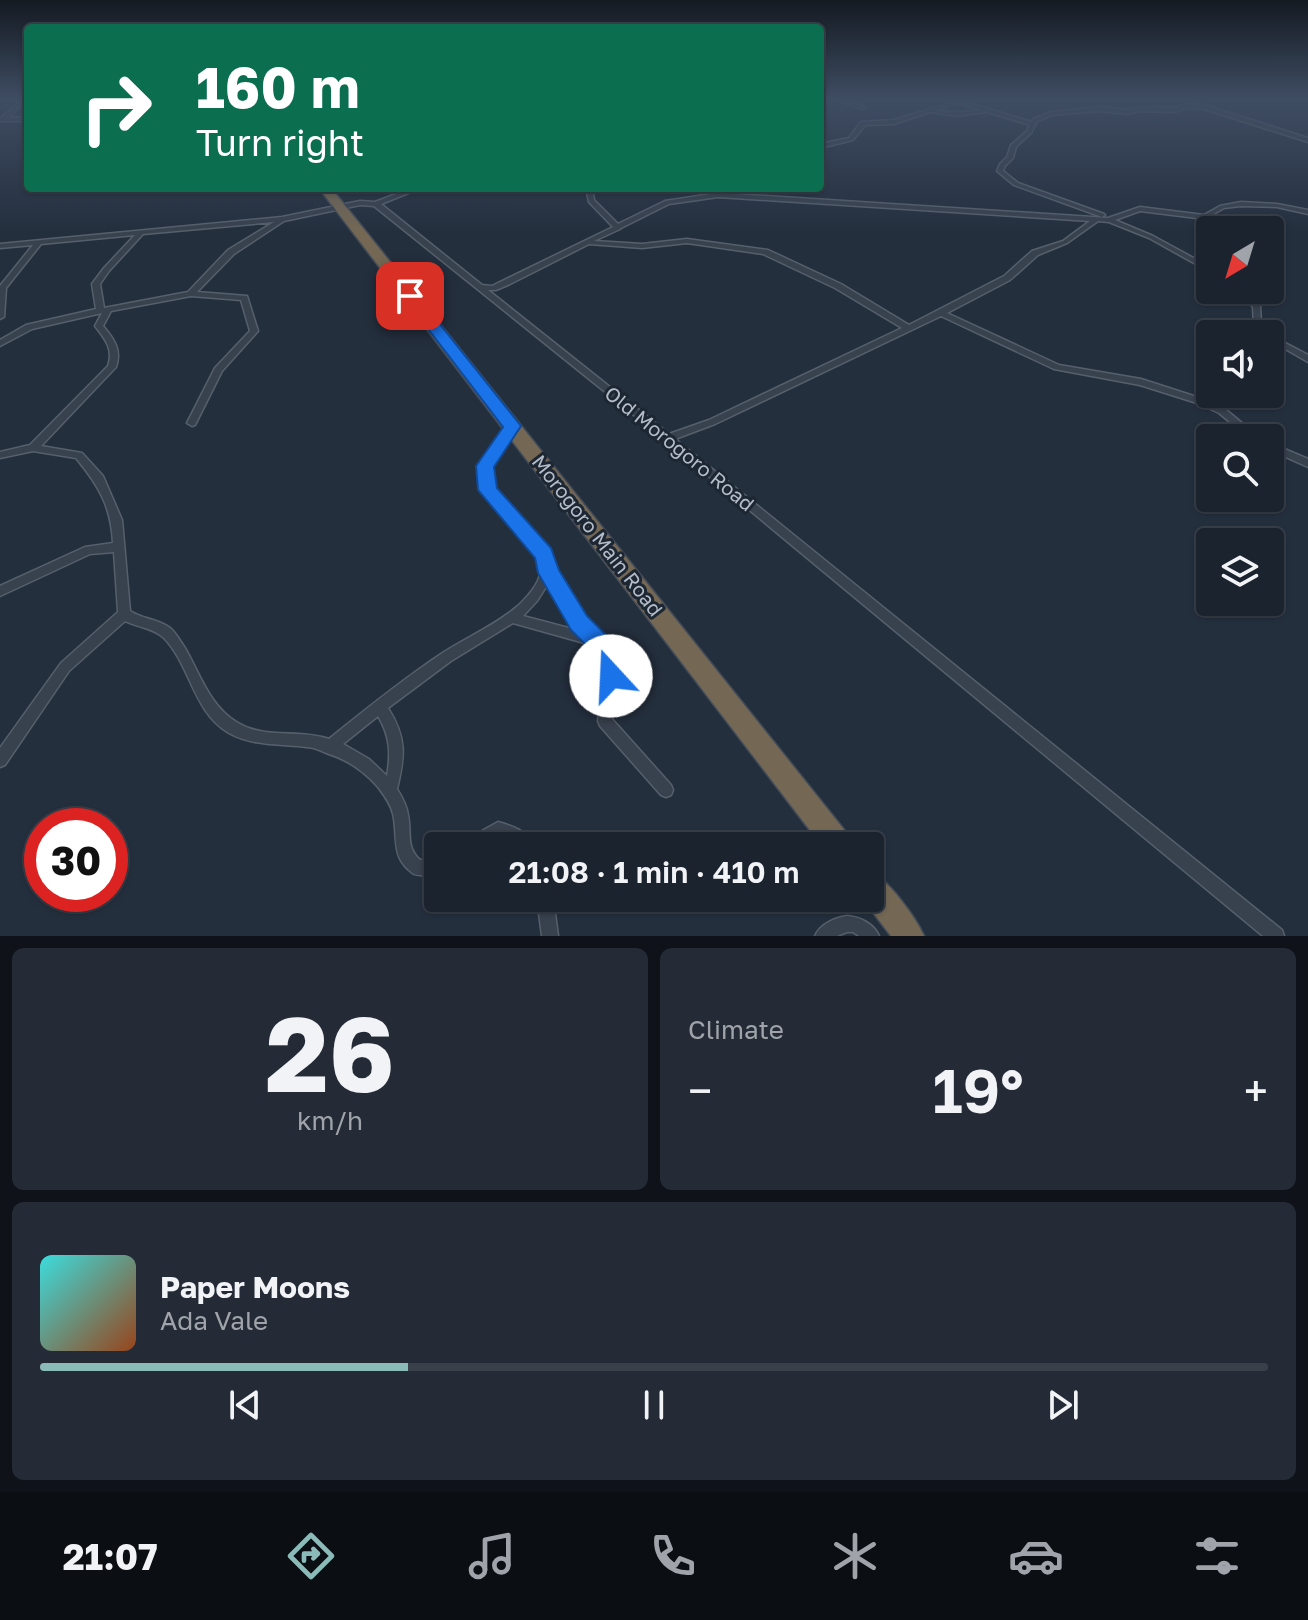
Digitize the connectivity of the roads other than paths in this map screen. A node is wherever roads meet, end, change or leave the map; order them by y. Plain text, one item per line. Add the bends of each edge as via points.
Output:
1 (1015, 144) edge
2 (328, 192) edge
3 (408, 192) edge
4 (590, 192) edge
5 (737, 192) edge
6 (748, 195) junction
7 (376, 204) junction
8 (339, 206) junction
9 (1308, 212) edge
10 (282, 219) junction
11 (1097, 219) junction
12 (1114, 220) junction
13 (618, 228) junction
14 (141, 232) junction
15 (38, 243) junction
16 (589, 244) junction
17 (0, 246) edge
18 (1196, 261) edge
19 (483, 287) junction
20 (191, 294) junction
21 (104, 310) junction
22 (941, 313) junction
23 (0, 317) edge
24 (909, 329) junction
25 (0, 343) edge
26 (1284, 345) edge
27 (1308, 359) edge
28 (192, 423) dead end
29 (1238, 424) edge
30 (512, 426) junction
31 (668, 438) junction
32 (33, 448) junction
33 (1284, 452) edge
34 (0, 455) edge
35 (1308, 463) edge
36 (119, 547) junction
37 (548, 573) junction
38 (0, 591) edge
39 (124, 614) junction
40 (513, 618) junction
41 (593, 638) junction
42 (379, 706) junction
43 (329, 747) junction
44 (0, 760) edge
45 (390, 790) junction
46 (666, 790) dead end
47 (828, 832) edge
48 (424, 867) edge
49 (884, 904) edge
50 (547, 912) edge
51 (550, 936) edge
52 (823, 936) edge
53 (871, 936) edge
54 (909, 936) edge
55 (1276, 936) edge

1 - 12 street via 1000,171 1016,184
2 - 8 highway, Morogoro Main Road
3 - 7 street
4 - 13 street via 591,201
5 - 6 street
6 - 11 street
6 - 13 street via 679,198
7 - 8 street
7 - 19 street, Old Morogoro Road
8 - 10 street
8 - 30 highway, Morogoro Main Road
9 - 12 street via 1235,205 1205,217 1140,209
10 - 14 street
10 - 20 street via 231,252
11 - 12 street
11 - 22 street via 1065,242 1035,253 1007,278
12 - 18 street
13 - 16 street
14 - 15 street
14 - 21 street via 96,284
15 - 17 street
15 - 23 street via 2,288
16 - 19 street via 500,286
16 - 24 street via 687,241 765,252 838,286
19 - 31 street, Old Morogoro Road
20 - 21 street
20 - 28 street via 244,298 254,326 252,335 218,370
21 - 25 street via 29,327
21 - 32 street via 99,326 116,352 112,367
22 - 24 street
22 - 29 street via 1057,367 1141,382 1200,401
24 - 31 street
26 - 27 street
30 - 37 street via 485,466 484,479 487,490 544,554
30 - 47 highway, Morogoro Main Road
31 - 55 street, Old Morogoro Road
32 - 34 street
32 - 36 street via 70,451 88,464 117,520
33 - 35 street
36 - 38 street via 89,550
36 - 39 street
37 - 40 street
37 - 41 street
39 - 43 street via 168,635 195,684 233,728
39 - 44 street via 65,667
40 - 41 street
40 - 42 street
41 - 46 street via 611,661 604,713 608,728
42 - 43 street
42 - 45 street via 399,743
43 - 45 street via 365,765
45 - 48 street via 400,809 402,849 407,860
49 - 54 highway
50 - 51 street
52 - 53 street via 851,922

